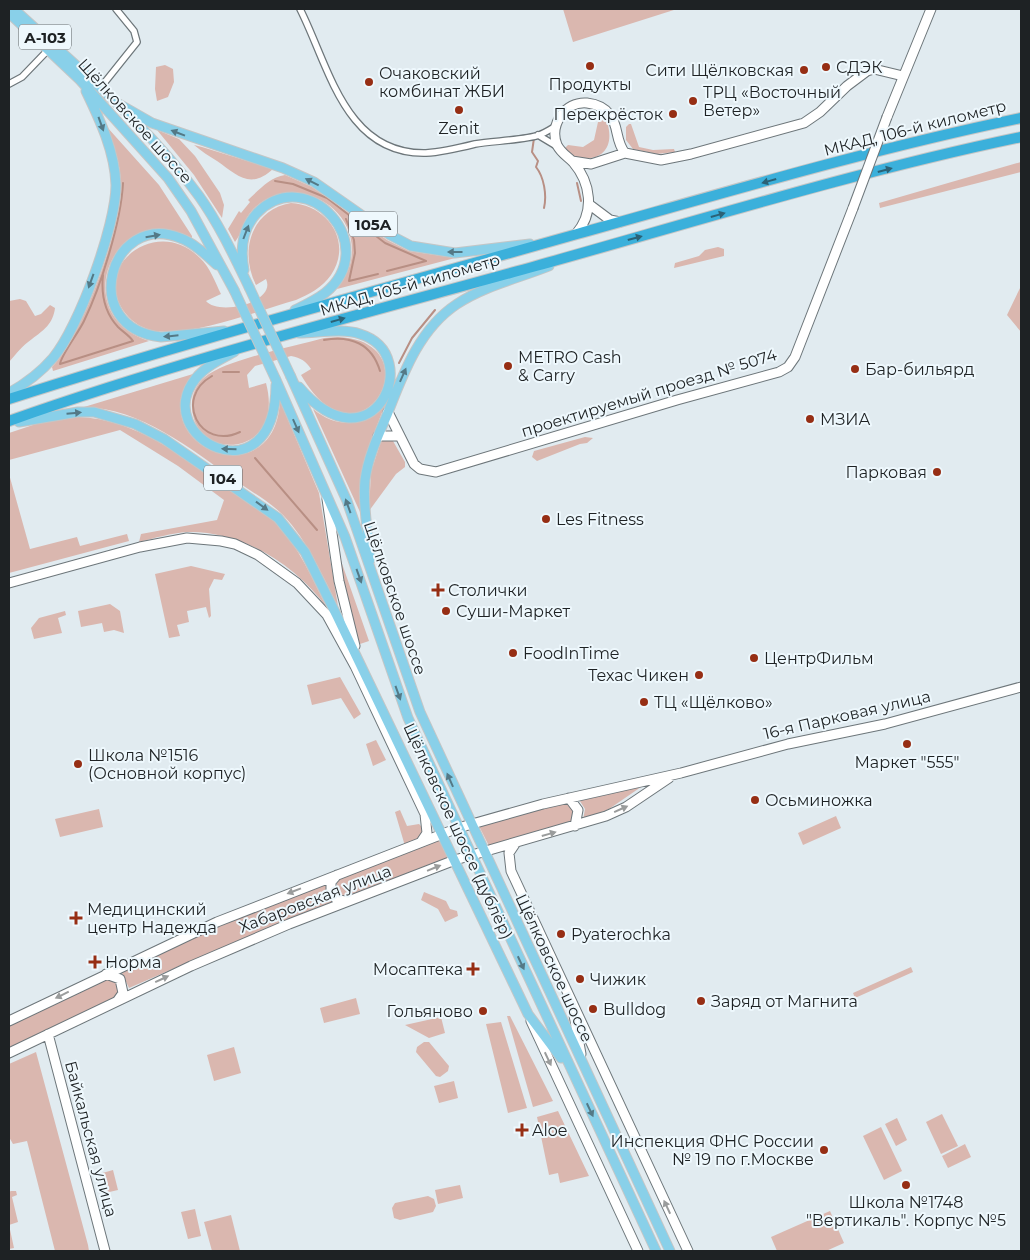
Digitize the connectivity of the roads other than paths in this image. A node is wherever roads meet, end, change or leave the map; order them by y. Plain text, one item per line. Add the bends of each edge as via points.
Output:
1 (14, 9) edge
2 (116, 9) edge
3 (300, 9) edge
4 (930, 9) edge
5 (9, 13) edge
6 (48, 50) junction
7 (903, 76) junction
8 (80, 80) junction
9 (9, 84) edge
10 (101, 87) junction
11 (117, 103) junction
12 (1021, 118) edge
13 (556, 126) junction
14 (538, 136) junction
15 (616, 137) junction
16 (1021, 138) edge
17 (559, 148) junction
18 (625, 153) junction
19 (601, 160) junction
20 (572, 161) junction
21 (590, 164) junction
22 (816, 168) joint
23 (584, 178) junction
24 (821, 186) joint
25 (590, 205) junction
26 (620, 222) junction
27 (576, 234) junction
28 (555, 240) junction
29 (599, 248) junction
30 (223, 270) junction
31 (247, 283) junction
32 (286, 315) junction
33 (237, 329) junction
34 (292, 333) junction
35 (242, 348) junction
36 (291, 378) junction
37 (276, 381) junction
38 (9, 393) edge
39 (9, 400) edge
40 (388, 412) junction
41 (9, 423) edge
42 (378, 436) junction
43 (399, 436) junction
44 (326, 492) junction
45 (370, 569) junction
46 (9, 583) edge
47 (360, 661) junction
48 (1021, 687) edge
49 (681, 773) junction
50 (569, 798) junction
51 (470, 824) junction
52 (575, 826) junction
53 (458, 828) junction
54 (443, 834) junction
55 (421, 842) junction
56 (515, 843) junction
57 (483, 852) junction
58 (471, 855) junction
59 (455, 860) junction
60 (339, 874) junction
61 (350, 901) junction
62 (106, 974) junction
63 (569, 996) junction
64 (118, 1000) junction
65 (528, 1014) junction
66 (9, 1021) edge
67 (48, 1034) junction
68 (9, 1053) edge
69 (584, 1066) junction
70 (572, 1072) junction
71 (105, 1251) edge
72 (638, 1251) edge
73 (656, 1251) edge
74 (670, 1251) edge
75 (688, 1251) edge

1 - 10 main road, Щёлковское шоссе / А-103
2 - 10 street via 134,31 137,42
3 - 14 street via 348,111 358,125 375,139 404,150 427,152
4 - 7 street, проектируемый проезд № 5074
5 - 6 main road, Щёлковское шоссе / А-103
6 - 8 main road, Щёлковское шоссе / А-103
6 - 9 street via 22,77
7 - 18 street via 874,69 867,71 820,112 804,123 784,129 661,160
7 - 43 street, проектируемый проезд № 5074, bridge via 795,357 788,367 436,472 420,469 414,464
8 - 30 main road, Щёлковское шоссе / А-103 via 168,178 192,211
8 -> 38 main road via 99,118 110,155 116,184 110,220 78,316 66,341 36,376
10 - 11 main road, Щёлковское шоссе / А-103
28 -> 11 main road, 105A via 454,253 411,246 383,231 314,182 283,168 152,123
11 - 31 main road, Щёлковское шоссе via 148,134 200,197
12 - 22 highway, МКАД, 106-й километр
13 - 14 street
13 - 15 street via 560,117 575,105 594,104 610,115
13 - 17 street
14 - 17 street
15 - 18 street
15 - 19 street via 614,146
24 -> 16 highway, МКАД, 106-й километр
17 - 20 street
18 - 19 street
19 - 21 street
20 - 21 street
20 - 23 street
21 - 23 street
22 -> 26 highway, МКАД, 105-й километр
23 - 25 street
29 -> 24 highway, МКАД, 105-й километр
25 - 26 street via 610,220
25 - 27 street via 586,220
26 - 27 highway, МКАД, 105-й километр
27 - 28 highway, МКАД, 105-й километр
28 - 32 highway, МКАД, 105-й километр
34 -> 29 highway, МКАД, 105-й километр
40 -> 29 main road via 420,342 457,304 478,293
33 -> 30 main road via 151,336 125,322 111,296 111,276 118,258 132,243 150,236 160,234 180,238 204,252
30 - 37 main road, Щёлковское шоссе, bridge
31 -> 32 main road via 242,261 244,237 250,222 261,210 280,200 296,198 312,201 330,213 345,241 346,252 340,273 325,293
31 - 36 main road, Щёлковское шоссе, bridge
32 - 33 highway, МКАД, 105-й километр
33 - 39 highway, МКАД, 105-й километр
34 - 35 highway, МКАД, 105-й километр
34 - 36 main road via 360,334 382,350 391,376 382,402 368,414 350,419 324,412
37 -> 35 main road via 273,418 257,441 245,448 230,450 210,445 198,437 186,411 190,390 202,372
35 - 41 highway, МКАД, 105-й километр via 144,376
45 -> 36 main road, Щёлковское шоссе via 347,501
37 -> 44 main road, Щёлковское шоссе
40 - 42 main road
40 - 43 street, проектируемый проезд № 5074
41 -> 47 main road, 104 via 78,412 110,415 150,431 207,467 278,518 293,535 305,552
42 - 43 street
42 - 45 main road via 365,481
44 - 47 street via 345,613
44 -> 53 main road, Щёлковское шоссе via 362,584 400,699
51 -> 45 main road, Щёлковское шоссе via 412,694
46 - 55 street via 174,539 209,538 236,544 269,562 297,583 318,604 334,627 425,814 427,833
47 - 54 main road, Щёлковское шоссе (дублёр)
48 - 49 street, 16-я Парковая улица via 885,724 774,747
49 - 50 street, 16-я Парковая улица
52 -> 49 street, 16-я Парковая улица via 626,808
50 - 51 street, 16-я Парковая улица
50 - 52 street via 578,810
51 - 53 street, 16-я Парковая улица
51 - 57 main road, Щёлковское шоссе
56 -> 52 street, 16-я Парковая улица
53 - 54 street, Хабаровская улица
53 - 58 main road, Щёлковское шоссе
54 - 55 street, Хабаровская улица
54 - 59 main road, Щёлковское шоссе (дублёр)
55 - 60 street, Хабаровская улица
56 - 57 street, 16-я Парковая улица
56 - 63 street, Щёлковское шоссе (дублёр) via 508,853 508,864
57 - 58 street, 16-я Парковая улица
57 - 69 main road, Щёлковское шоссе
58 - 59 street, Хабаровская улица
58 -> 70 main road, Щёлковское шоссе
61 -> 59 street, Хабаровская улица
59 - 65 main road, Щёлковское шоссе (дублёр)
60 - 61 street via 331,882 330,892 337,900
60 -> 62 street, Хабаровская улица via 218,922
64 -> 61 street, Хабаровская улица via 218,953
62 - 64 street via 120,979 123,993
62 -> 66 street, Хабаровская улица
63 - 69 street
75 -> 63 street, Щёлковское шоссе (дублёр)
64 - 67 street, Хабаровская улица
65 - 70 main road, Щёлковское шоссе (дублёр)
65 -> 72 street, Щёлковское шоссе (дублёр)
67 - 68 street, Хабаровская улица
67 - 71 street, Байкальская улица
69 - 74 main road, Щёлковское шоссе
70 -> 73 main road, Щёлковское шоссе

